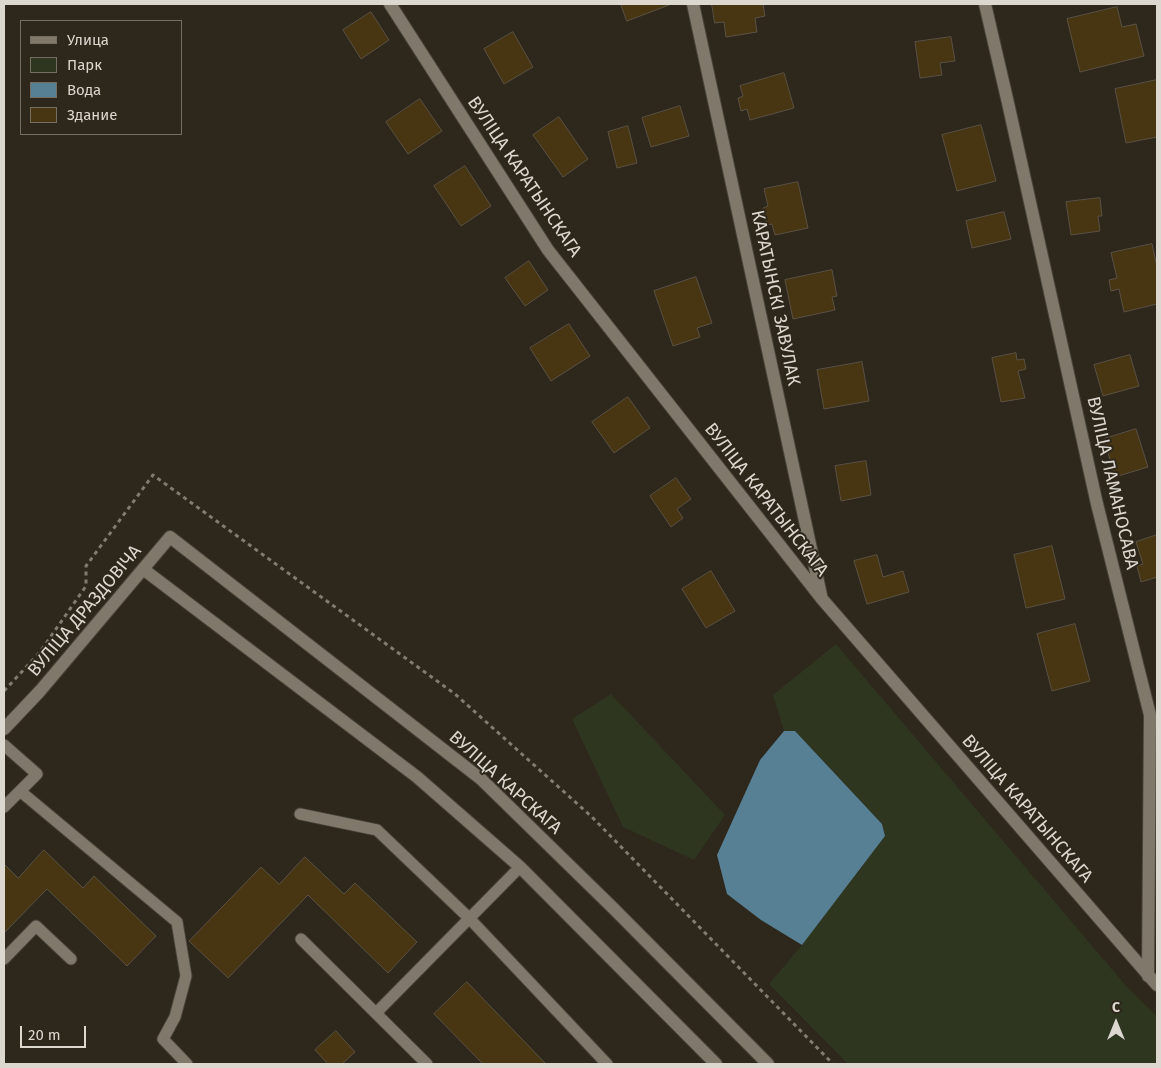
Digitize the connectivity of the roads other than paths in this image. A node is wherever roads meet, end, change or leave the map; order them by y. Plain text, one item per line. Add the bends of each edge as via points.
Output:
1 (390, 4) edge
2 (693, 4) edge
3 (985, 4) edge
4 (170, 537) joint
5 (143, 570) junction
6 (822, 600) junction
7 (1153, 712) edge
8 (4, 729) edge
9 (4, 745) edge
10 (20, 791) junction
11 (4, 808) edge
12 (300, 814) dead end
13 (520, 866) junction
14 (469, 918) junction
15 (301, 939) dead end
16 (4, 959) edge
17 (71, 959) dead end
18 (1153, 981) edge
19 (376, 1013) junction
20 (187, 1064) edge
21 (427, 1064) edge
22 (607, 1064) edge
23 (716, 1064) edge
24 (768, 1064) edge

1 - 6 street, ВУЛІЦА КАРАТЫНСКАГА via 548,250
2 - 6 street, КАРАТЫНСКІ ЗАВУЛАК
3 - 7 street, ВУЛІЦА ЛАМАНОСАВА via 1097,504
4 - 5 street, ВУЛІЦА ДРАЗДОВІЧА
4 - 24 street, ВУЛІЦА КАРСКАГА via 481,780
5 - 8 street, ВУЛІЦА ДРАЗДОВІЧА
5 - 13 street via 418,777
6 - 18 street, ВУЛІЦА КАРАТЫНСКАГА
7 - 18 street, ВУЛІЦА ЛАМАНОСАВА
9 - 10 lane via 37,774
10 - 11 lane
10 - 20 lane via 177,922 186,976 175,1017 163,1039
12 - 14 lane via 377,830
13 - 14 lane
13 - 23 street
14 - 19 lane
14 - 22 lane
15 - 19 lane
16 - 17 lane via 36,926
19 - 21 lane

